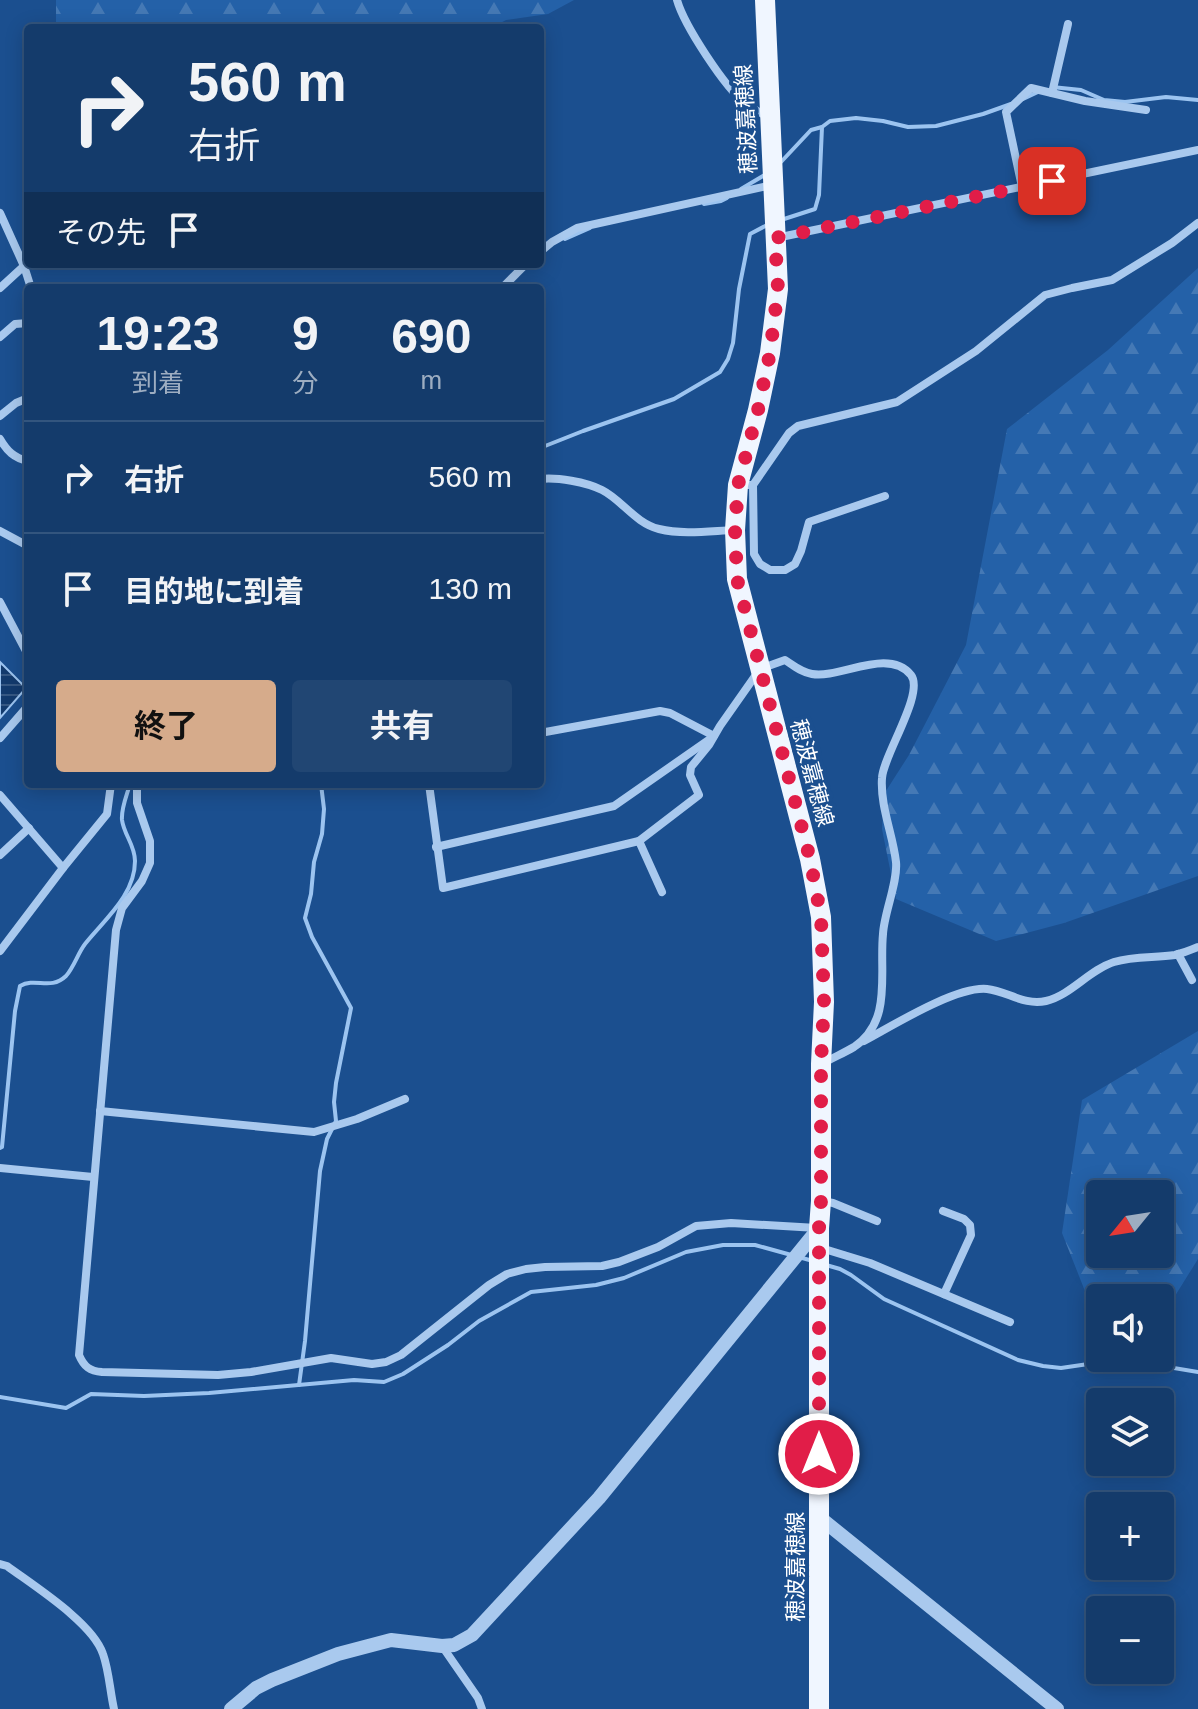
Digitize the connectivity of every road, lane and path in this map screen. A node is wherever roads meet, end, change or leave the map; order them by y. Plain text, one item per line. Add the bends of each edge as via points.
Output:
1 (677, 0) edge
2 (765, 0) edge
3 (1068, 24) dead end
4 (1052, 93) junction
5 (1146, 110) dead end
6 (770, 118) junction
7 (1198, 150) edge
8 (773, 185) junction
9 (1022, 187) junction
10 (0, 213) edge
11 (1198, 223) edge
12 (775, 238) junction
13 (544, 249) edge
14 (24, 266) joint
15 (522, 268) edge
16 (506, 284) edge
17 (0, 288) edge
18 (24, 323) edge
19 (0, 337) edge
20 (24, 400) edge
21 (0, 416) edge
22 (0, 439) edge
23 (24, 460) edge
24 (544, 479) edge
25 (746, 485) junction
26 (885, 496) dead end
27 (735, 530) junction
28 (0, 531) edge
29 (24, 544) edge
30 (0, 602) edge
31 (4, 618) edge
32 (24, 648) edge
33 (760, 669) junction
34 (24, 711) edge
35 (544, 732) edge
36 (714, 736) junction
37 (0, 738) edge
38 (110, 788) edge
39 (137, 788) edge
40 (429, 788) edge
41 (0, 795) edge
42 (29, 828) junction
43 (639, 841) junction
44 (436, 847) junction
45 (0, 855) edge
46 (63, 868) junction
47 (662, 892) dead end
48 (1198, 947) edge
49 (0, 951) edge
50 (1178, 954) junction
51 (1192, 980) dead end
52 (856, 1045) junction
53 (821, 1064) junction
54 (405, 1099) dead end
55 (100, 1111) junction
56 (0, 1168) edge
57 (93, 1177) junction
58 (821, 1201) junction
59 (943, 1211) dead end
60 (877, 1221) dead end
61 (819, 1238) junction
62 (944, 1294) junction
63 (1010, 1322) dead end
64 (819, 1517) junction
65 (0, 1564) edge
66 (442, 1646) junction
67 (114, 1709) edge
68 (231, 1709) edge
69 (482, 1709) edge
70 (819, 1709) edge
71 (1057, 1709) edge

1 - 6 street via 713,65 745,103
2 - 6 main road, 穂波嘉穂線
3 - 4 street
4 - 5 street
4 - 9 street via 1031,88 1006,112
6 - 8 main road, 穂波嘉穂線
7 - 9 street
8 - 12 main road, 穂波嘉穂線
8 - 13 street via 577,228
9 - 12 street
10 - 14 street
11 - 25 street via 1112,280 1045,295 976,351 897,402 798,426
12 - 25 main road, 穂波嘉穂線 via 778,289
14 - 17 street
15 - 16 street
18 - 19 street
20 - 21 street
22 - 23 street via 6,450
24 - 27 street via 602,490 656,528
25 - 26 street via 754,554 770,570 795,564 809,522
25 - 27 main road, 穂波嘉穂線
27 - 33 main road, 穂波嘉穂線 via 737,579
28 - 29 street
30 - 31 street
31 - 32 street
33 - 36 street
33 - 52 street via 785,660 815,675 884,663 910,674 914,683 881,777 897,866 883,933 883,998 874,1026
33 - 53 main road, 穂波嘉穂線 via 821,917
34 - 37 street
35 - 36 street via 660,711
36 - 43 street via 691,767 699,795
36 - 44 street via 614,806
38 - 46 street via 107,814
39 - 55 street via 150,863 122,908 116,930
40 - 44 street
41 - 42 street
42 - 45 street
42 - 46 street
43 - 44 street via 443,888
43 - 47 street
46 - 49 street
48 - 50 street
50 - 51 street
50 - 52 street via 1116,961 1044,1002 985,989 959,994
52 - 53 street
53 - 58 main road, 穂波嘉穂線
54 - 55 street via 314,1132
55 - 57 street
56 - 57 street
57 - 61 street via 79,1355 86,1368 102,1372 218,1375 331,1358 386,1362 507,1274 619,1262 696,1226 731,1223
58 - 60 street
58 - 61 main road, 穂波嘉穂線
59 - 62 street via 964,1219 971,1235
61 - 62 street
61 - 64 main road, 穂波嘉穂線
61 - 66 street via 599,1498 472,1635
62 - 63 street
64 - 70 main road, 穂波嘉穂線
64 - 71 street
65 - 67 street via 95,1639 103,1653
66 - 68 street via 391,1640 338,1654 256,1688
66 - 69 street

